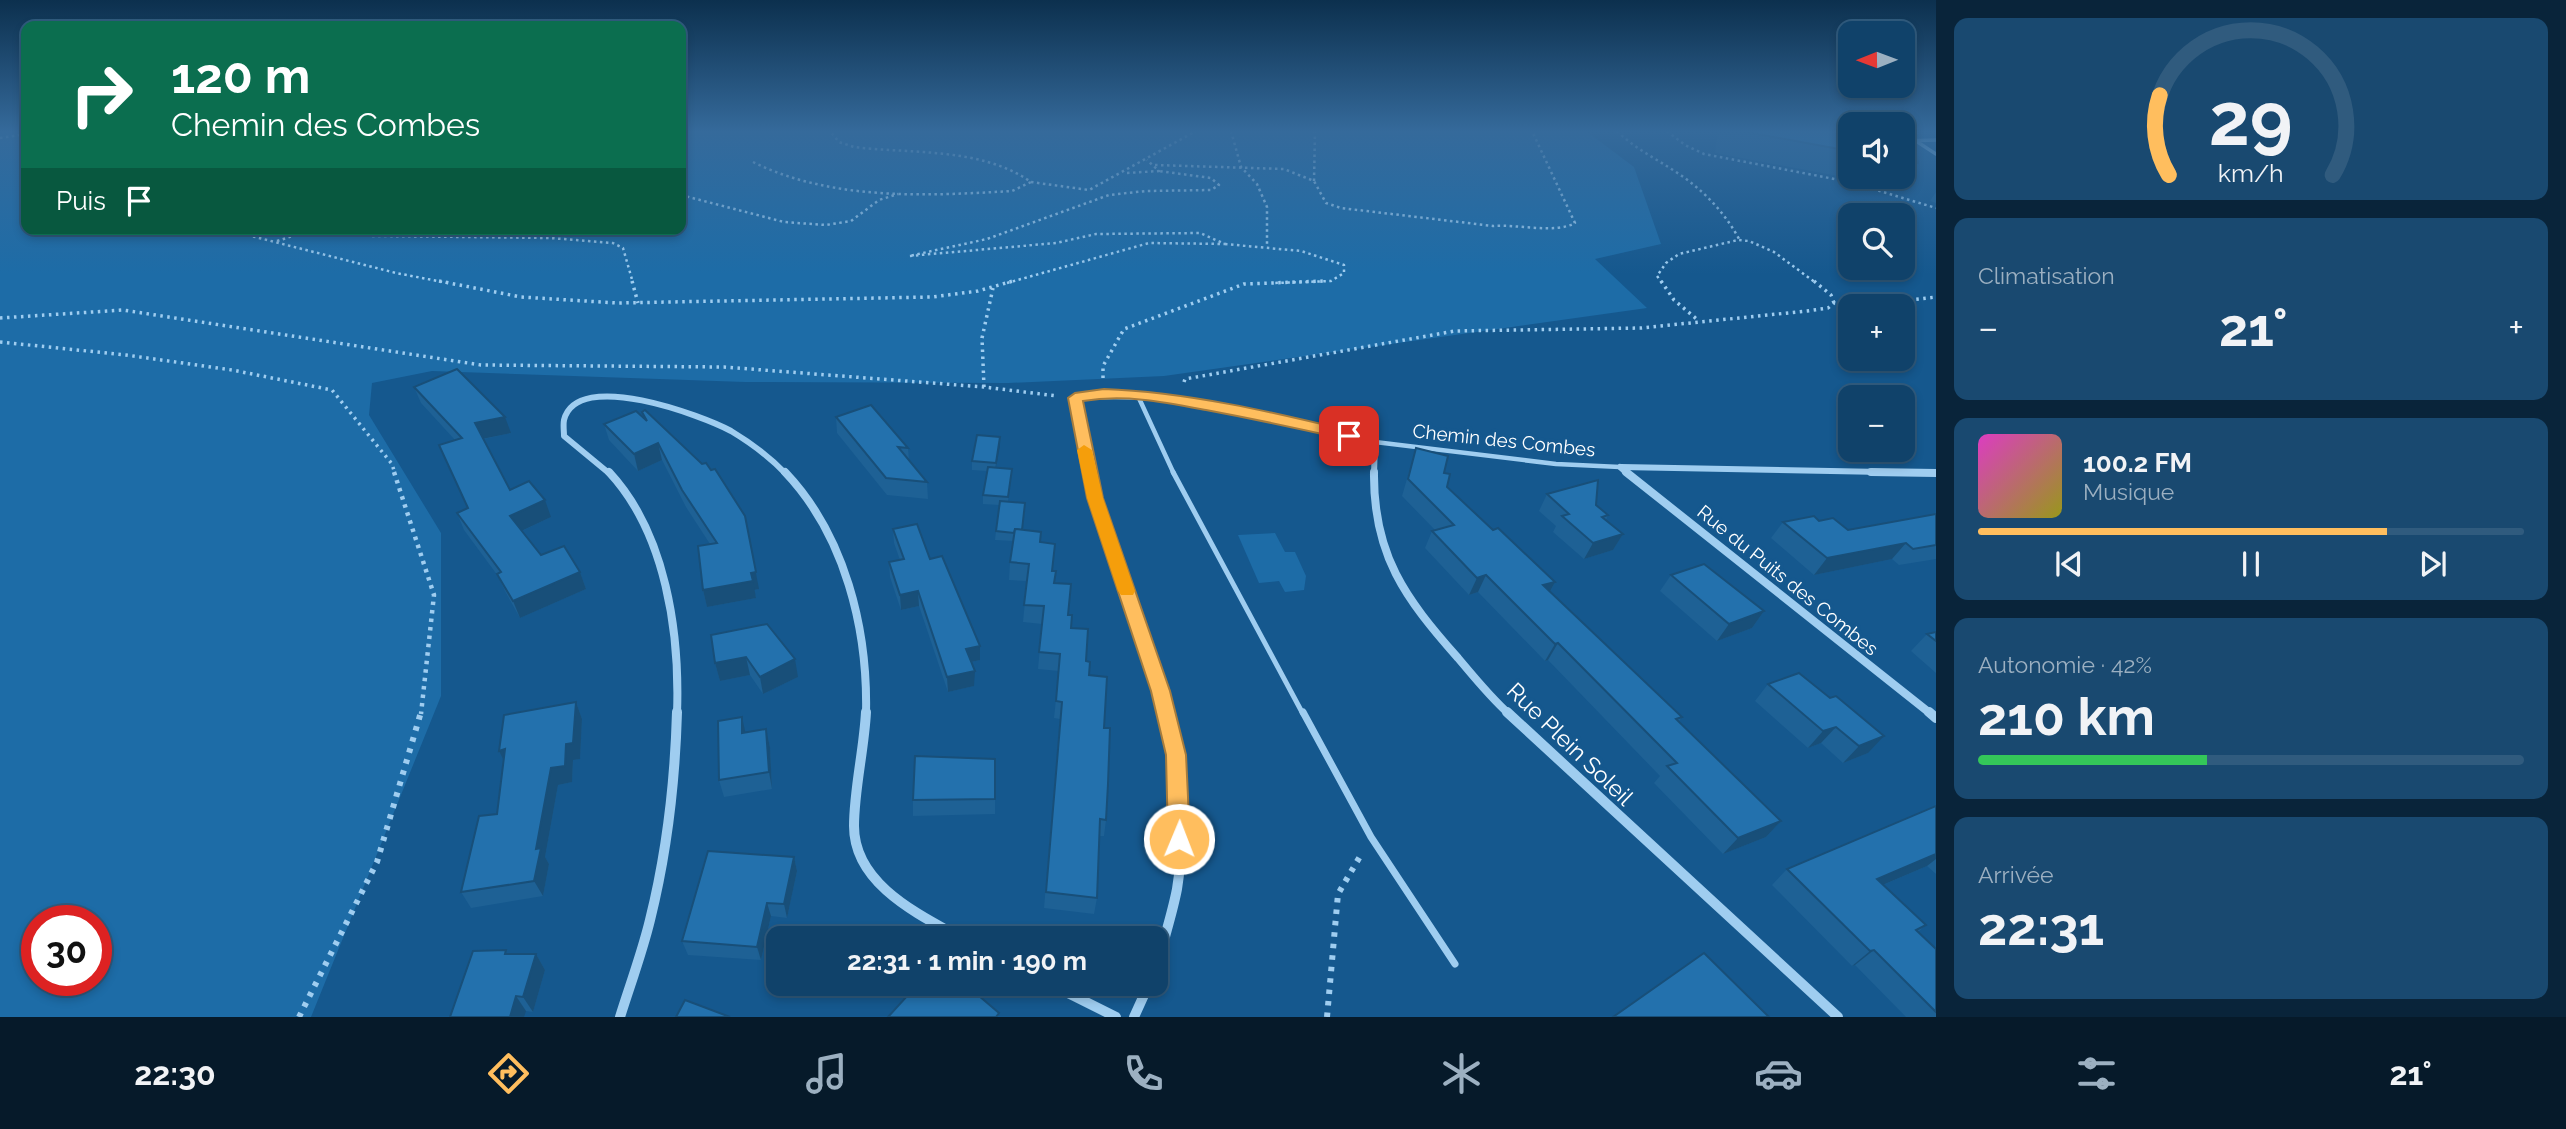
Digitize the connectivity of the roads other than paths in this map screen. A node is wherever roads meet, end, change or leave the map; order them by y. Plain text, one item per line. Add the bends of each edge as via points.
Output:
1 (1138, 394) junction
2 (1375, 442) junction
3 (1620, 467) junction
4 (1936, 473) edge
5 (1936, 719) edge
6 (939, 926) edge
7 (1167, 926) edge
8 (1455, 964) dead end
9 (1074, 996) edge
10 (1144, 996) edge
11 (620, 1017) edge
12 (1116, 1017) edge
13 (1134, 1017) edge
14 (1838, 1017) edge

1 - 2 street, Chemin des Combes
1 - 7 street, Chemin des Combes via 1075,398 1095,498 1161,691 1176,755 1180,816 1177,887
1 - 8 lane via 1199,524 1371,837
2 - 3 lane, Chemin des Combes via 1556,464
2 - 14 street, Rue Plein Soleil via 1379,534 1395,576 1425,621 1511,716
3 - 4 street, Chemin des Combes
3 - 5 street, Rue du Puits des Combes
6 - 11 street via 892,895 867,868 854,833 866,698 860,629 826,529 803,492 780,465 711,421 667,405 624,398 600,397 578,403 565,412 561,423 564,436 600,464 628,495 644,524 659,561 677,673 674,794 665,854 651,919
9 - 12 street
10 - 13 street

